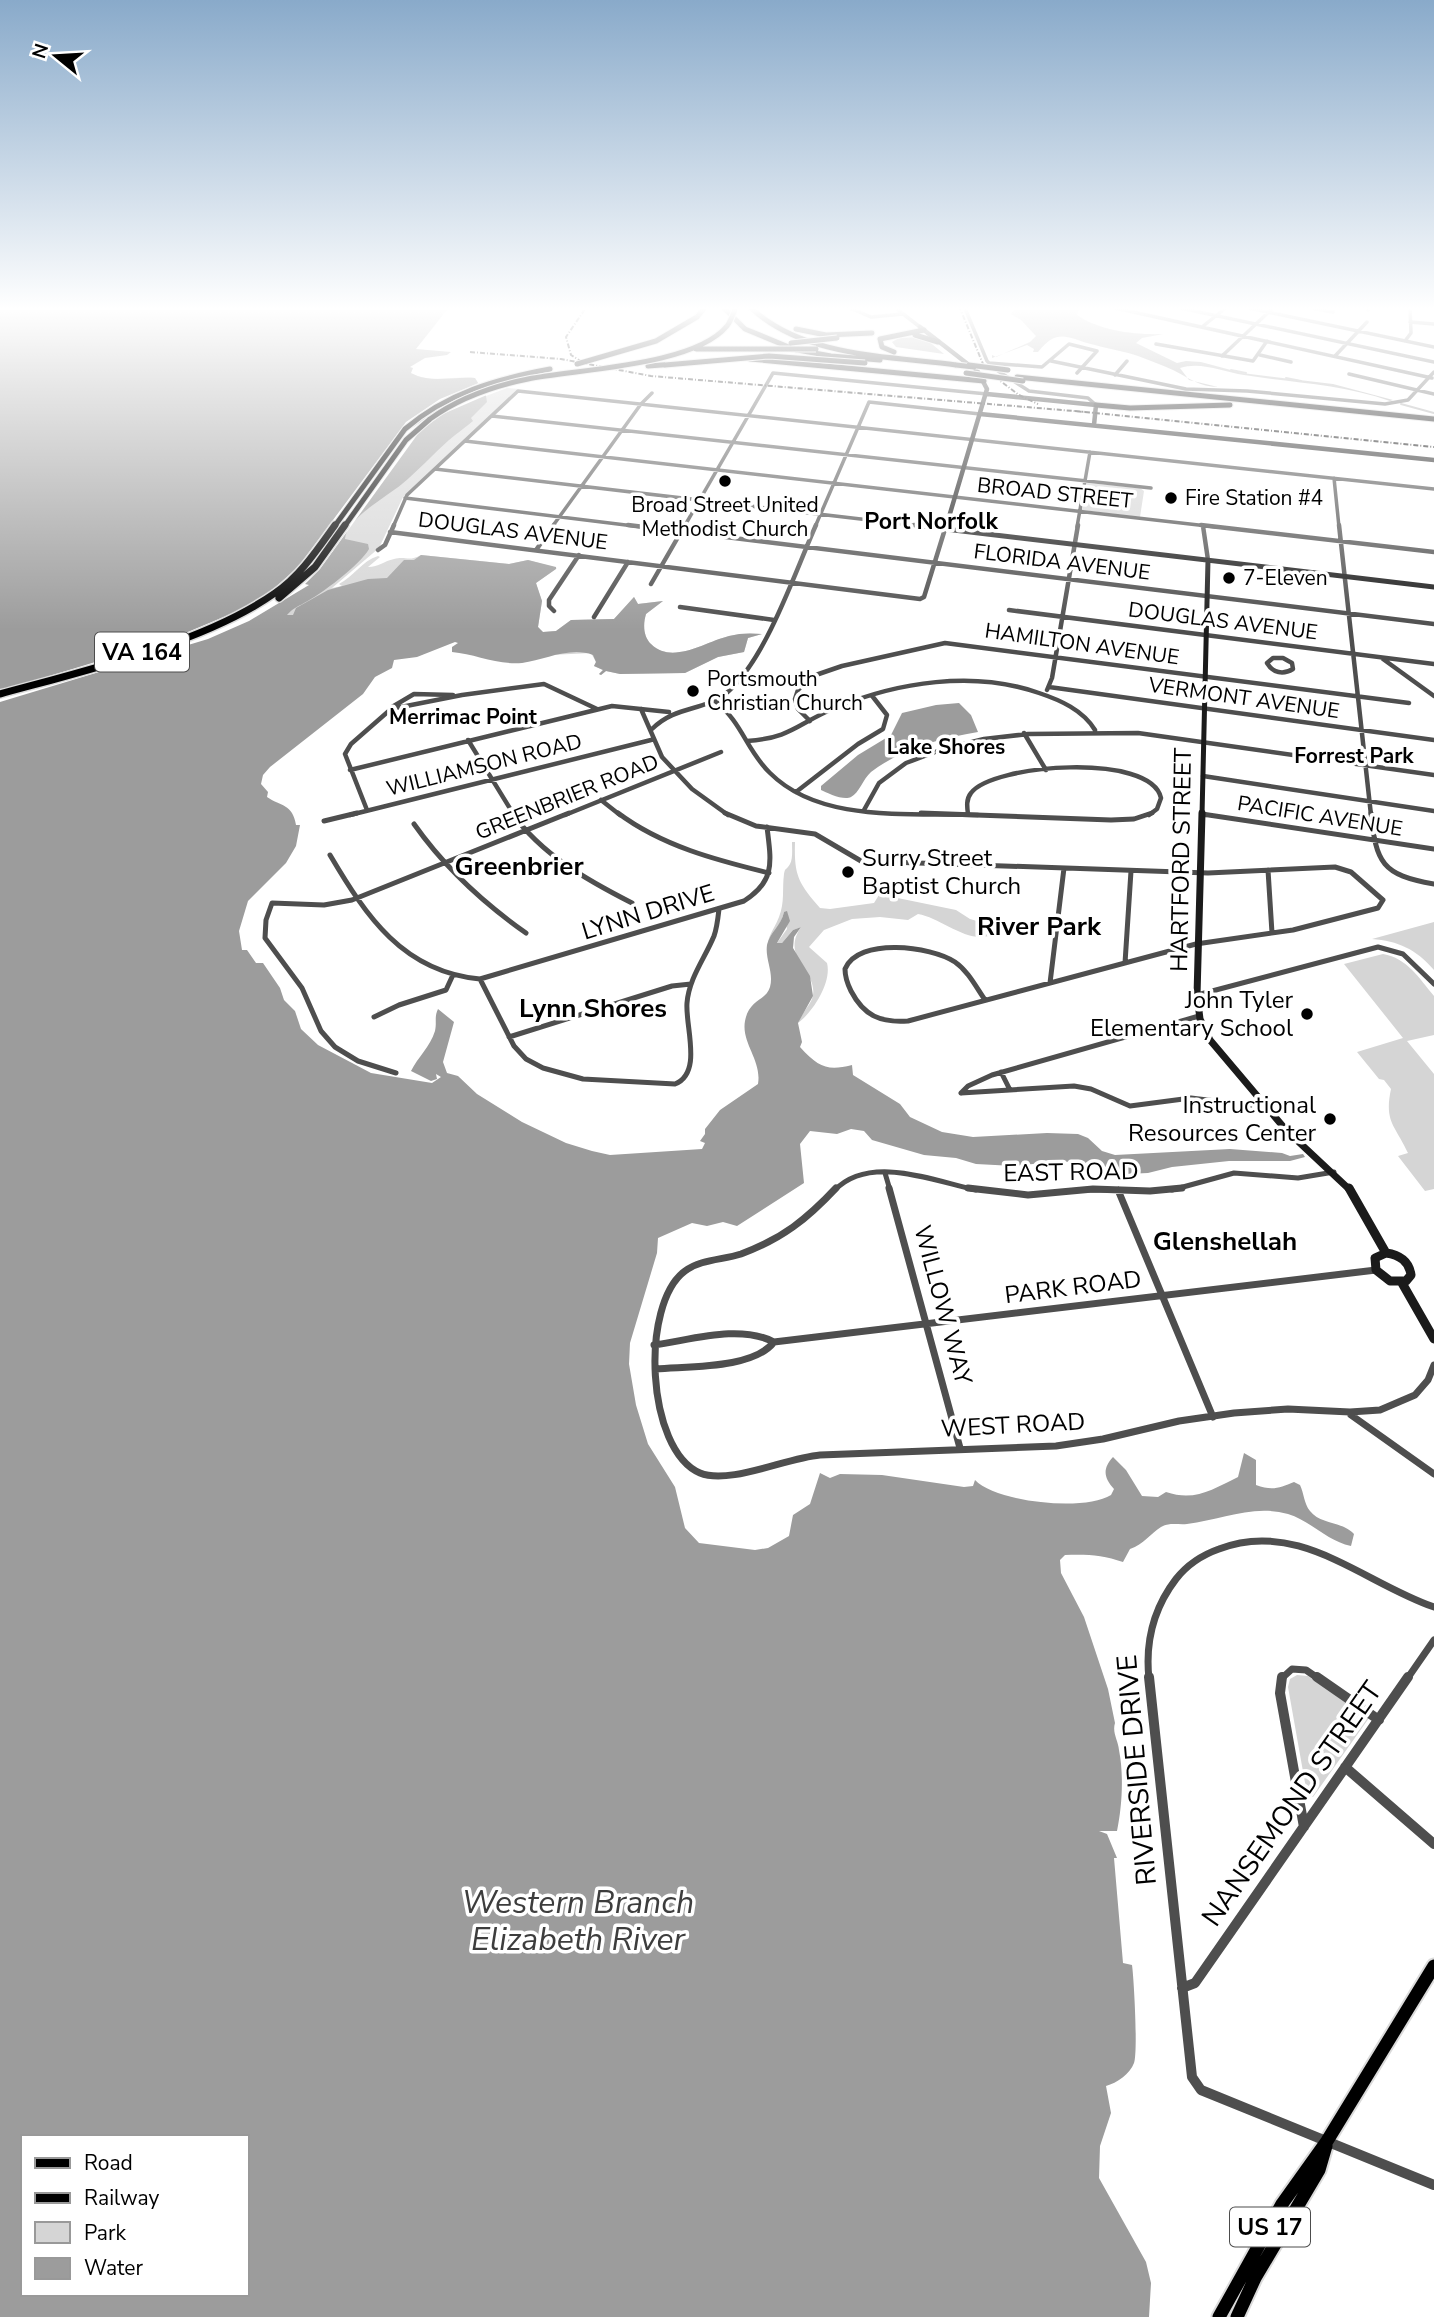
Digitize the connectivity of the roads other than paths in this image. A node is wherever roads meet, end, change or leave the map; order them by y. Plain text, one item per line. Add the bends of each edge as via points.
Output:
1 (422, 414) edge
2 (437, 414) edge
3 (439, 414) edge
4 (634, 414) edge
5 (731, 414) edge
6 (864, 414) edge
7 (980, 414) edge
8 (981, 414) edge
9 (1096, 414) edge
10 (1355, 414) edge
11 (1369, 414) edge
12 (492, 416) joint
13 (748, 416) junction
14 (429, 419) junction
15 (1434, 421) edge
16 (1094, 425) junction
17 (858, 428) junction
18 (622, 430) junction
19 (972, 440) junction
20 (465, 441) junction
21 (733, 442) junction
22 (1090, 452) junction
23 (846, 455) junction
24 (603, 457) junction
25 (1434, 460) edge
26 (964, 468) junction
27 (435, 469) junction
28 (717, 470) junction
29 (1334, 478) junction
30 (1085, 481) junction
31 (834, 483) junction
32 (582, 486) junction
33 (1151, 488) dead end
34 (1434, 489) edge
35 (955, 497) junction
36 (405, 498) junction
37 (700, 500) junction
38 (1080, 511) junction
39 (821, 514) junction
40 (560, 517) junction
41 (1203, 526) junction
42 (945, 529) junction
43 (390, 532) junction
44 (681, 532) junction
45 (1340, 541) junction
46 (1074, 544) junction
47 (806, 547) junction
48 (378, 550) dead end
49 (536, 550) junction
50 (1434, 552) edge
51 (579, 555) junction
52 (1208, 560) junction
53 (628, 562) junction
54 (935, 562) junction
55 (662, 566) junction
56 (1344, 576) junction
57 (1069, 579) junction
58 (791, 582) junction
59 (651, 584) dead end
60 (1434, 587) edge
61 (1207, 596) junction
62 (680, 607) dead end
63 (1009, 610) dead end
64 (554, 611) dead end
65 (1349, 613) junction
66 (594, 617) dead end
67 (1063, 617) junction
68 (774, 620) junction
69 (1434, 624) edge
70 (1206, 635) junction
71 (1279, 644) junction
72 (1354, 654) junction
73 (1056, 656) junction
74 (1280, 657) junction
75 (1382, 657) junction
76 (1434, 664) edge
77 (1280, 673) junction
78 (1205, 676) junction
79 (1281, 686) junction
80 (1049, 687) junction
81 (1044, 694) junction
82 (462, 695) junction
83 (0, 696) edge
84 (873, 696) junction
85 (1359, 696) junction
86 (1434, 696) edge
87 (714, 700) junction
88 (1409, 703) dead end
89 (1204, 708) junction
90 (391, 709) junction
91 (597, 709) junction
92 (641, 709) junction
93 (676, 711) junction
94 (810, 721) junction
95 (652, 729) junction
96 (1095, 730) junction
97 (1363, 730) junction
98 (1024, 733) junction
99 (468, 740) junction
100 (651, 740) junction
101 (1434, 740) edge
102 (747, 741) junction
103 (1203, 742) junction
104 (721, 752) dead end
105 (1367, 765) junction
106 (350, 770) junction
107 (1046, 770) junction
108 (675, 771) junction
109 (1434, 775) edge
110 (1202, 776) junction
111 (489, 779) junction
112 (796, 792) junction
113 (601, 800) junction
114 (1371, 802) junction
115 (367, 810) junction
116 (864, 810) junction
117 (1434, 811) edge
118 (968, 814) junction
119 (1202, 814) junction
120 (324, 821) dead end
121 (414, 824) dead end
122 (767, 827) junction
123 (524, 831) junction
124 (1374, 839) junction
125 (1434, 849) edge
126 (330, 855) dead end
127 (442, 863) junction
128 (1064, 868) junction
129 (1268, 870) junction
130 (1131, 871) junction
131 (1200, 872) junction
132 (769, 873) junction
133 (1434, 884) edge
134 (357, 898) junction
135 (632, 903) dead end
136 (719, 909) junction
137 (526, 933) dead end
138 (1272, 933) junction
139 (1199, 944) junction
140 (1125, 963) junction
141 (452, 977) junction
142 (480, 979) junction
143 (1050, 983) junction
144 (691, 984) junction
145 (1434, 984) edge
146 (1197, 995) junction
147 (985, 1000) junction
148 (1199, 1016) junction
149 (374, 1017) dead end
150 (509, 1037) junction
151 (1001, 1072) junction
152 (396, 1073) dead end
153 (1010, 1090) junction
154 (1265, 1107) junction
155 (1334, 1171) junction
156 (885, 1172) junction
157 (1118, 1190) junction
158 (1386, 1253) junction
159 (1376, 1270) junction
160 (1402, 1283) junction
161 (1163, 1296) junction
162 (928, 1324) junction
163 (1434, 1339) edge
164 (774, 1342) junction
165 (654, 1345) junction
166 (655, 1365) junction
167 (1434, 1365) edge
168 (1349, 1414) junction
169 (1213, 1417) junction
170 (960, 1448) junction
171 (1434, 1474) edge
172 (1434, 1607) edge
173 (1434, 1640) edge
174 (1378, 1720) junction
175 (1345, 1767) junction
176 (1304, 1827) junction
177 (1434, 1844) edge
178 (1434, 1966) edge
179 (1182, 1988) junction
180 (1327, 2141) junction
181 (1434, 2185) edge
182 (1219, 2317) edge
183 (1237, 2317) edge

1 - 83 highway, VA 164, bridge via 405,429 300,572 258,604 203,631 139,654
2 - 14 highway, bridge
3 - 14 highway, VA 164, bridge
4 - 18 street
5 - 13 street
6 - 17 street
7 - 19 street
8 - 16 street
9 - 16 street
10 - 15 highway
11 - 15 highway
12 - 18 street
12 - 20 street
13 - 17 street
13 - 21 street
14 - 83 highway, VA 164 via 407,440 315,567 275,601 236,622 176,644
16 - 25 street
17 - 19 street
17 - 23 street
18 - 21 street
18 - 24 street
19 - 22 street
19 - 26 street
20 - 24 street, BROAD STREET
20 - 27 street
21 - 23 street
21 - 28 street
22 - 29 street
22 - 30 street
23 - 26 street
23 - 31 street
24 - 28 street, BROAD STREET
24 - 32 street
26 - 30 street
26 - 35 street
27 - 32 street
27 - 36 street
28 - 31 street, BROAD STREET
28 - 37 street
29 - 34 street
29 - 45 street
30 - 33 street
30 - 38 street
31 - 35 street, BROAD STREET
31 - 39 street
32 - 37 street
32 - 40 street
35 - 38 street, BROAD STREET
35 - 42 street
36 - 40 street, FLORIDA AVENUE
36 - 43 street
37 - 39 street
37 - 44 street
38 - 41 street, BROAD STREET
38 - 46 street
39 - 42 street
39 - 47 street
40 - 44 street, FLORIDA AVENUE
40 - 49 street
41 - 45 street, BROAD STREET
41 - 52 street, HARTFORD STREET
42 - 46 street
42 - 54 street
43 - 48 street
43 - 49 street, DOUGLAS AVENUE
44 - 47 street, FLORIDA AVENUE
44 - 55 street
45 - 50 street, BROAD STREET
45 - 56 street
46 - 52 street
46 - 57 street
47 - 54 street, FLORIDA AVENUE
47 - 58 street
49 - 51 street, DOUGLAS AVENUE
51 - 53 street, DOUGLAS AVENUE
51 - 64 street via 549,600
52 - 56 street
52 - 61 street, HARTFORD STREET
53 - 55 street, DOUGLAS AVENUE
53 - 66 street
54 - 57 street, FLORIDA AVENUE
54 - 58 street, DOUGLAS AVENUE via 923,598
55 - 58 street, DOUGLAS AVENUE
55 - 59 street
56 - 60 street
56 - 65 street
57 - 61 street, FLORIDA AVENUE
57 - 67 street
58 - 68 street
61 - 65 street, FLORIDA AVENUE
61 - 70 street, HARTFORD STREET
62 - 68 street
63 - 67 street, DOUGLAS AVENUE
65 - 69 street, FLORIDA AVENUE
65 - 72 street
67 - 70 street, DOUGLAS AVENUE
67 - 73 street
68 - 87 street via 741,680
70 - 71 street, DOUGLAS AVENUE
70 - 78 street, HARTFORD STREET
71 - 72 street, DOUGLAS AVENUE
71 - 74 street
72 - 75 street, DOUGLAS AVENUE
72 - 85 street
73 - 78 street, HAMILTON AVENUE
73 - 80 street
73 - 94 street, HAMILTON AVENUE via 945,643 830,669 810,677 798,690 798,709
74 - 77 street via 1267,663
74 - 77 street via 1294,667
75 - 76 street, DOUGLAS AVENUE
75 - 86 street
77 - 79 street
78 - 79 street, HAMILTON AVENUE
78 - 89 street, HARTFORD STREET
79 - 85 street, HAMILTON AVENUE
80 - 81 street
80 - 89 street, VERMONT AVENUE
81 - 84 street via 1009,685 960,681
81 - 96 street via 1080,712
82 - 90 street
82 - 90 street via 416,693
82 - 91 street via 547,684
84 - 94 street
84 - 112 street via 887,715 883,729
85 - 88 street, HAMILTON AVENUE
85 - 97 street
87 - 93 street
87 - 102 street via 736,719
89 - 97 street, VERMONT AVENUE
89 - 103 street, HARTFORD STREET
90 - 106 street via 347,748
91 - 92 street via 616,705
91 - 99 street
92 - 93 street
92 - 95 street
93 - 95 street
94 - 102 street via 786,735
95 - 100 street
96 - 98 street
96 - 103 street
97 - 101 street, VERMONT AVENUE
97 - 105 street
98 - 107 street
98 - 116 street via 969,743 908,762 875,785
99 - 106 street
99 - 111 street
100 - 108 street
100 - 111 street, WILLIAMSON ROAD
102 - 112 street via 763,769
103 - 105 street
103 - 110 street, HARTFORD STREET
104 - 108 street, GREENBRIER ROAD
105 - 109 street
105 - 114 street
106 - 115 street
107 - 118 street via 976,787 967,800
107 - 118 street via 1130,770 1153,782 1161,792 1161,803 1150,814 1129,819
108 - 113 street, GREENBRIER ROAD
108 - 122 street via 725,814
110 - 114 street
110 - 119 street, HARTFORD STREET
111 - 115 street, WILLIAMSON ROAD
111 - 123 street
112 - 116 street
113 - 123 street, GREENBRIER ROAD
113 - 132 street via 636,827 676,848
114 - 117 street
114 - 124 street
115 - 120 street, WILLIAMSON ROAD
116 - 118 street
119 - 124 street, PACIFIC AVENUE
119 - 131 street, HARTFORD STREET
121 - 127 street
122 - 128 street via 816,834 848,856 868,862
122 - 132 street
123 - 127 street, GREENBRIER ROAD
123 - 135 street via 561,863
124 - 125 street, PACIFIC AVENUE
124 - 133 street via 1377,855 1393,871
126 - 134 street
127 - 134 street, GREENBRIER ROAD
127 - 137 street via 474,895
128 - 130 street
128 - 143 street
129 - 131 street
129 - 138 street
129 - 138 street via 1341,868 1383,900 1378,908
130 - 131 street
130 - 140 street
131 - 139 street, HARTFORD STREET
132 - 136 street, LYNN DRIVE via 759,892
134 - 141 street via 421,963
134 - 152 street, GREENBRIER ROAD via 324,905 272,904 265,938 302,988 321,1031 335,1047 358,1061
136 - 142 street, LYNN DRIVE
136 - 144 street via 712,942
138 - 139 street
139 - 140 street
139 - 146 street, HARTFORD STREET
140 - 143 street
141 - 142 street
141 - 149 street via 446,990
142 - 150 street
143 - 147 street
144 - 150 street via 672,985
144 - 150 street via 687,1002 690,1068 678,1083 553,1074 527,1061
145 - 146 street via 1407,955 1378,947
146 - 148 street, HARTFORD STREET
147 - 147 street via 960,966 938,953 889,948 862,953 845,967 858,1007 882,1021 908,1021
148 - 151 street
148 - 154 street, HARTFORD STREET via 1210,1040
151 - 153 street
151 - 153 street via 961,1093
153 - 154 street via 1074,1086 1130,1106 1191,1098
154 - 155 street, HARTFORD STREET
155 - 157 street, EAST ROAD via 1318,1177 1230,1173 1182,1188
155 - 158 street, HARTFORD STREET via 1352,1191
156 - 157 street, EAST ROAD via 1020,1195
156 - 162 street, WILLOW WAY
156 - 165 street, EAST ROAD via 843,1181 813,1214 758,1247 684,1269 659,1321
157 - 161 street
158 - 159 street via 1375,1258
158 - 160 street, HARTFORD STREET via 1402,1258 1409,1266 1409,1279
159 - 160 street via 1384,1279
159 - 161 street, PARK ROAD
160 - 163 street, HARTFORD STREET
161 - 162 street, PARK ROAD
161 - 169 street
162 - 164 street, PARK ROAD
162 - 170 street, WILLOW WAY
164 - 165 street, PARK ROAD via 747,1333
164 - 166 street, PARK ROAD via 750,1360
165 - 166 street, EAST ROAD
166 - 170 street, WEST ROAD via 662,1416 673,1446 686,1465 701,1474 733,1476 810,1456
167 - 168 street, WEST ROAD via 1423,1388 1404,1402 1376,1413
168 - 169 street, WEST ROAD via 1292,1408
168 - 171 street
169 - 170 street, WEST ROAD via 1062,1446
172 - 179 street, RIVERSIDE DRIVE via 1325,1554 1275,1541 1239,1542 1215,1549 1193,1561 1167,1587 1153,1616 1146,1654
173 - 174 street, NANSEMOND STREET
174 - 175 street, NANSEMOND STREET
174 - 176 street via 1306,1670 1292,1669 1281,1678
175 - 176 street, NANSEMOND STREET
175 - 177 street
176 - 179 street, NANSEMOND STREET via 1195,1983
178 - 180 main road, US 17
179 - 180 street, RIVERSIDE DRIVE via 1192,2077 1200,2090
180 - 181 street, RIVERSIDE DRIVE
180 - 182 main road, US 17 via 1247,2264
180 - 183 main road, US 17 via 1319,2170

